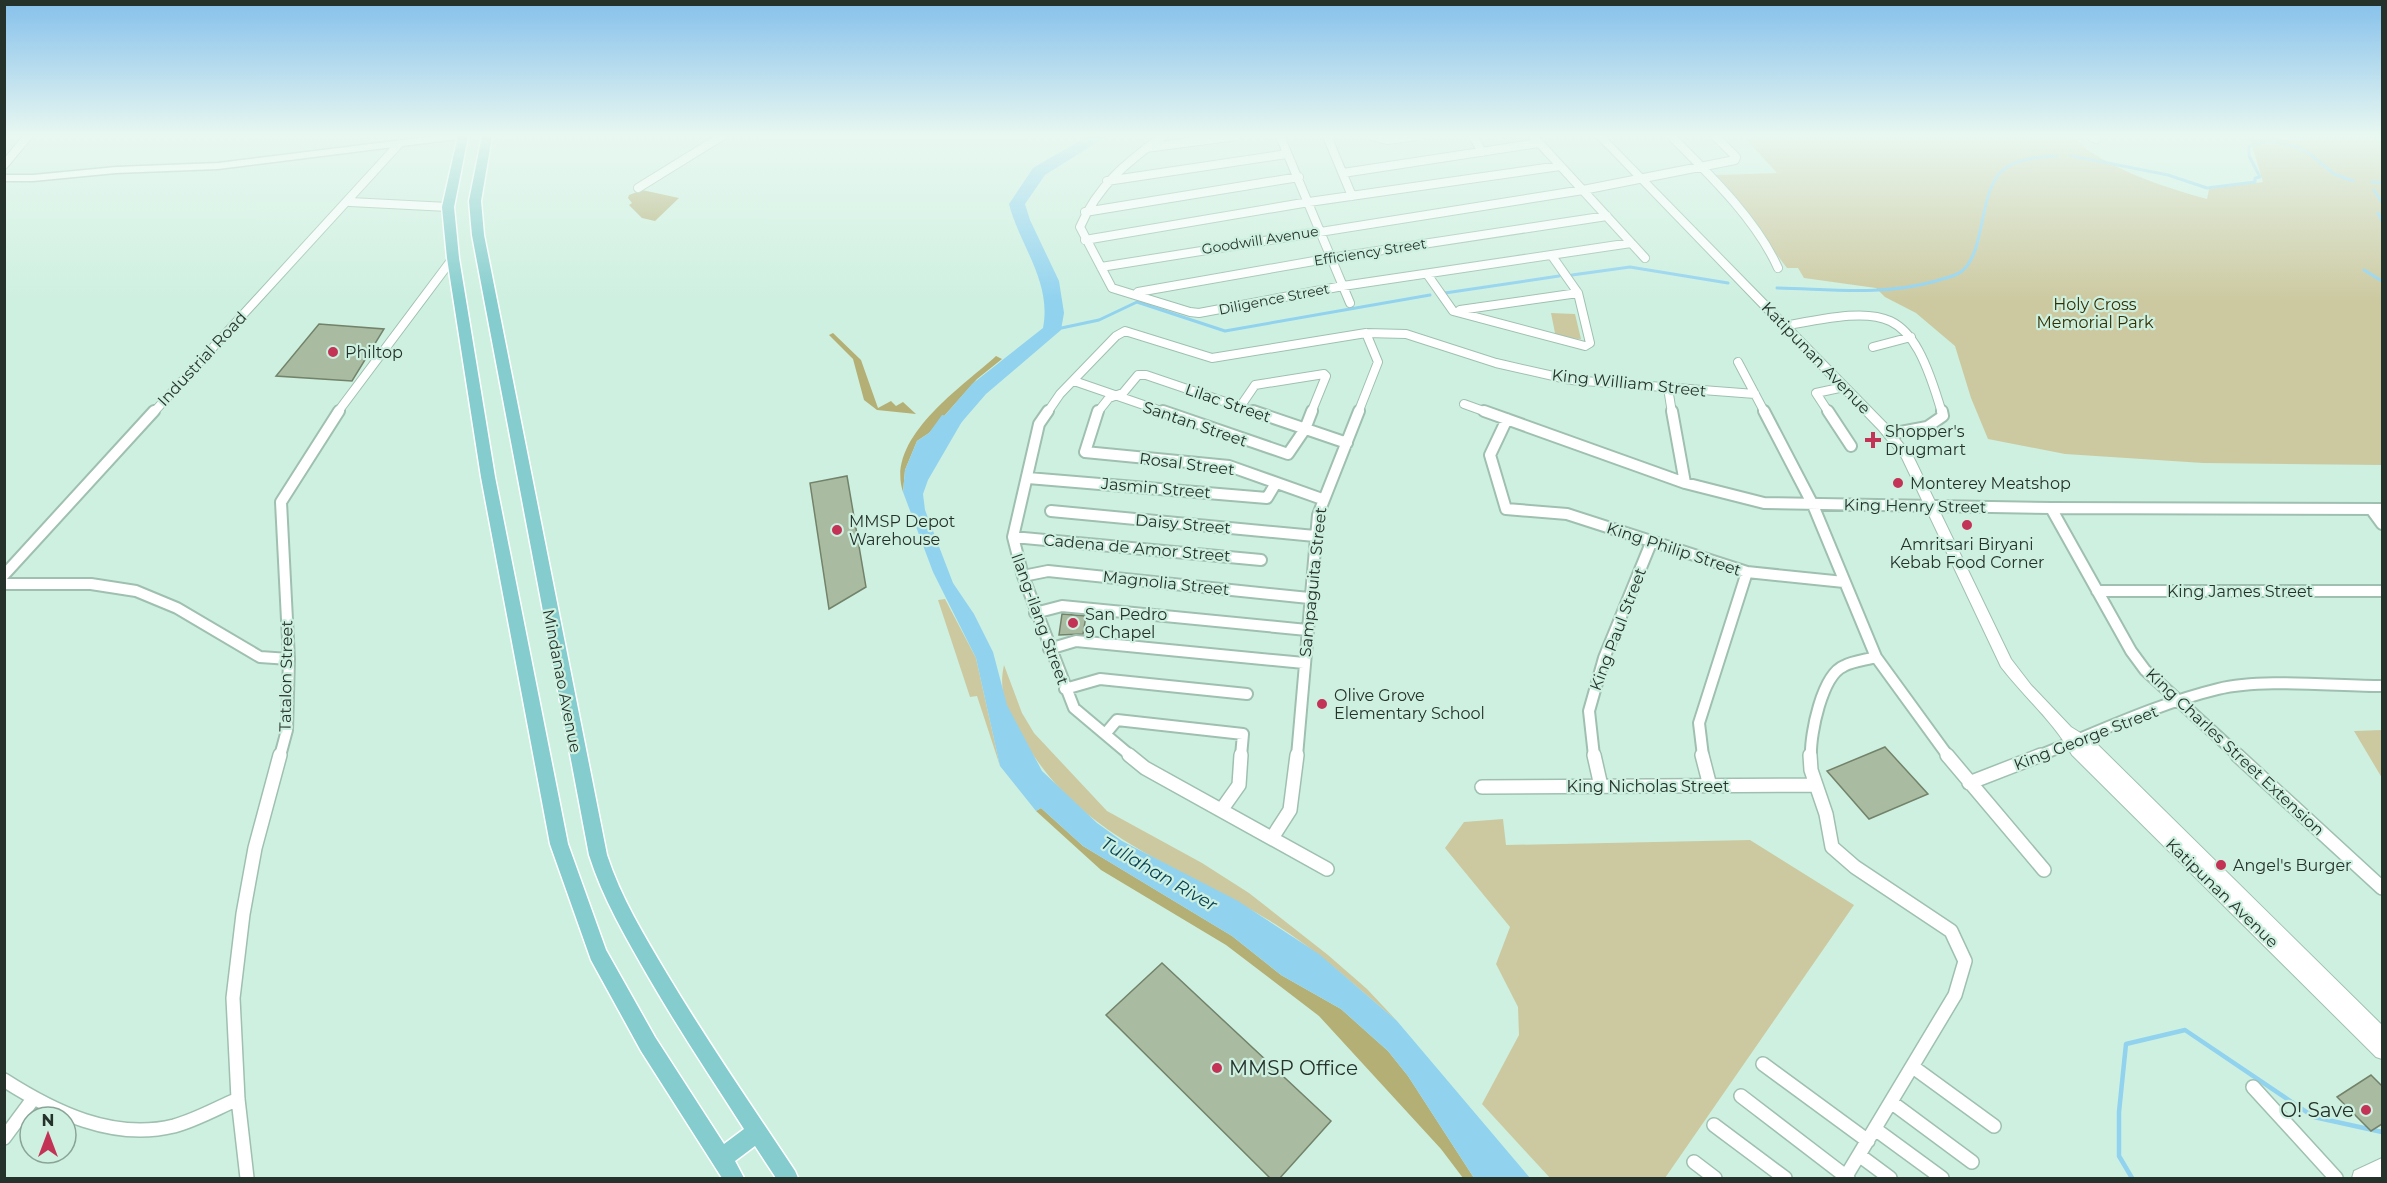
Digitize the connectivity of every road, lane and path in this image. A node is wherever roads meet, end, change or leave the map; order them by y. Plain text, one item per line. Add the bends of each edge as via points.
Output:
1 (359, 191) edge
2 (451, 191) edge
3 (477, 191) edge
4 (1100, 191) edge
5 (1213, 191) edge
6 (1305, 191) edge
7 (1350, 191) edge
8 (1385, 191) edge
9 (1574, 191) edge
10 (1583, 191) edge
11 (1654, 191) edge
12 (1723, 191) edge
13 (1352, 196) junction
14 (350, 202) junction
15 (1309, 202) junction
16 (448, 207) junction
17 (1086, 212) junction
18 (1607, 216) junction
19 (1320, 230) junction
20 (1085, 240) junction
21 (1631, 243) junction
22 (1552, 256) junction
23 (453, 258) junction
24 (1331, 258) junction
25 (1645, 258) dead end
26 (1101, 267) junction
27 (1778, 268) dead end
28 (1427, 274) junction
29 (1343, 286) junction
30 (1134, 293) junction
31 (1578, 293) junction
32 (1350, 303) dead end
33 (1453, 311) junction
34 (1785, 326) junction
35 (1366, 333) junction
36 (1911, 337) junction
37 (1873, 347) dead end
38 (1738, 362) dead end
39 (1074, 381) junction
40 (1844, 387) junction
41 (1668, 388) junction
42 (1755, 394) junction
43 (1116, 396) junction
44 (1464, 404) dead end
45 (1240, 408) junction
46 (1507, 419) junction
47 (1305, 429) junction
48 (1890, 434) junction
49 (1347, 443) junction
50 (1851, 446) dead end
51 (1085, 452) joint
52 (1028, 477) junction
53 (1276, 483) junction
54 (1685, 483) junction
55 (1322, 499) junction
56 (1813, 505) junction
57 (1931, 506) junction
58 (2051, 508) junction
59 (2371, 508) junction
60 (2382, 509) edge
61 (1051, 511) dead end
62 (2382, 524) edge
63 (1315, 536) junction
64 (1012, 537) junction
65 (1652, 543) junction
66 (1261, 560) dead end
67 (1746, 572) junction
68 (4, 574) edge
69 (1023, 576) junction
70 (1844, 582) junction
71 (4, 584) edge
72 (2097, 591) junction
73 (2382, 591) edge
74 (1309, 598) junction
75 (1035, 613) junction
76 (1307, 630) junction
77 (1049, 649) junction
78 (1876, 657) junction
79 (289, 659) junction
80 (1304, 663) junction
81 (2382, 686) edge
82 (1065, 689) junction
83 (1247, 694) dead end
84 (2177, 702) junction
85 (1106, 733) junction
86 (2074, 738) junction
87 (1969, 783) junction
88 (1815, 785) junction
89 (1601, 786) junction
90 (1710, 786) junction
91 (1482, 787) dead end
92 (1222, 809) junction
93 (1272, 838) junction
94 (1327, 869) dead end
95 (2044, 870) dead end
96 (2382, 888) edge
97 (2382, 1036) edge
98 (2382, 1051) edge
99 (1763, 1064) dead end
100 (1913, 1067) junction
101 (4, 1080) edge
102 (2253, 1087) dead end
103 (1741, 1096) dead end
104 (33, 1099) junction
105 (238, 1099) junction
106 (1891, 1102) junction
107 (1714, 1125) dead end
108 (1994, 1126) dead end
109 (756, 1133) junction
110 (1871, 1135) junction
111 (4, 1138) edge
112 (1859, 1155) junction
113 (721, 1159) junction
114 (1694, 1162) dead end
115 (1972, 1162) dead end
116 (2382, 1167) edge
117 (1846, 1178) edge
118 (247, 1179) edge
119 (734, 1179) edge
120 (788, 1179) edge
121 (1715, 1179) edge
122 (1785, 1179) edge
123 (1890, 1179) edge
124 (1942, 1179) edge
125 (2336, 1179) edge
126 (2361, 1179) edge

1 - 14 street, Industrial Road
2 - 16 main road, Mindanao Avenue
3 - 109 main road, Mindanao Avenue via 478,235 598,855 607,883 632,932
4 - 17 street
5 - 17 street
6 - 15 street
7 - 13 street
8 - 13 street
9 - 19 street, Goodwill Avenue
10 - 18 street
11 - 34 main road, Katipunan Avenue
12 - 27 street via 1770,250
13 - 15 street
14 - 16 street
14 - 68 street, Industrial Road
15 - 19 street
15 - 20 street
16 - 23 main road, Mindanao Avenue
17 - 20 street via 1080,227
18 - 21 street
18 - 24 street, Efficiency Street
19 - 24 street
19 - 26 street, Goodwill Avenue
20 - 26 street, Diligence Street
21 - 22 street, Diligence Street
21 - 25 street
22 - 28 street, Diligence Street
22 - 31 street
23 - 79 street, Tatalon Street via 351,393 283,495
23 - 113 main road, Mindanao Avenue via 509,590 567,874 598,954 648,1044
24 - 29 street
24 - 30 street, Efficiency Street
26 - 30 street, Diligence Street via 1112,288
28 - 29 street, Diligence Street
28 - 33 street
29 - 30 street, Diligence Street via 1199,313
29 - 32 street
31 - 33 street
31 - 33 street via 1590,343 1585,346
34 - 36 street via 1872,313 1900,324
34 - 40 main road, Katipunan Avenue
35 - 39 street, Ilang-ilang Street via 1212,358 1125,331
35 - 41 street, King William Street via 1406,334 1496,363 1571,380
35 - 49 street, Sampaguita Street via 1378,362
36 - 37 street
36 - 48 street via 1931,373 1943,416 1931,426
38 - 42 street
39 - 43 street, Santan Street
39 - 52 street, Ilang-ilang Street via 1048,408 1039,424
40 - 48 main road, Katipunan Avenue
40 - 50 street via 1816,393
41 - 42 street, King William Street
41 - 54 street
42 - 56 street
43 - 45 street, Lilac Street via 1138,375 1146,375
43 - 47 street, Santan Street via 1285,454 1290,453
43 - 51 street, Lilac Street via 1097,412
44 - 46 street, King Henry Street
45 - 47 street, Lilac Street
45 - 47 street via 1255,385 1324,374 1326,379
46 - 54 street, King Henry Street
46 - 65 street, King Philip Street via 1490,455 1506,509 1567,513
47 - 49 street, Lilac Street
48 - 57 main road, Katipunan Avenue via 1907,456
49 - 55 street, Sampaguita Street
51 - 53 street, Rosal Street via 1229,466
52 - 53 street, Jasmin Street via 1267,498
52 - 64 street, Ilang-ilang Street
53 - 55 street, Rosal Street
54 - 56 street, King Henry Street via 1748,500
55 - 63 street, Sampaguita Street
56 - 57 street, King Henry Street
56 - 70 street
57 - 58 street, King Henry Street
57 - 86 main road, Katipunan Avenue via 1999,651 2026,689
58 - 59 street, King Henry Street
58 - 72 street, King Charles Street Extension
59 - 60 street, King Henry Street
59 - 62 street
61 - 63 street, Daisy Street
63 - 74 street, Sampaguita Street
64 - 66 street, Cadena de Amor Street
64 - 69 street, Ilang-ilang Street
65 - 67 street, King Philip Street
65 - 89 street, King Paul Street via 1604,658 1590,705 1590,735
67 - 70 street, King Philip Street
67 - 90 street via 1699,723
69 - 74 street, Magnolia Street via 1048,571
69 - 75 street, Ilang-ilang Street
70 - 78 street
71 - 79 street via 91,584 136,591 177,608 261,657
72 - 73 street, King James Street
72 - 84 street, King Charles Street Extension via 2131,651
74 - 76 street, Sampaguita Street
75 - 76 street via 1062,606
75 - 77 street, Ilang-ilang Street
76 - 80 street, Sampaguita Street
77 - 80 street via 1076,641
77 - 82 street, Ilang-ilang Street
78 - 87 street
78 - 88 street via 1842,666 1824,690 1810,741
79 - 105 street, Tatalon Street via 286,737 255,848 237,959 234,1007
80 - 93 street, Sampaguita Street via 1293,799
81 - 84 street, King George Street via 2246,685
82 - 83 street via 1100,679
82 - 85 street, Ilang-ilang Street via 1074,708
84 - 86 street, King George Street
84 - 96 street, King Charles Street Extension
85 - 92 street, Ilang-ilang Street via 1145,768
85 - 92 street via 1118,720 1243,734 1239,784
86 - 87 street, King George Street
86 - 97 main road, Katipunan Avenue
86 - 98 main road, Katipunan Avenue via 2086,759
87 - 95 street
88 - 90 street, King Nicholas Street
88 - 100 street via 1832,847 1855,867 1951,931 1960,946 1965,961 1955,995
89 - 90 street, King Nicholas Street
89 - 91 street, King Nicholas Street
92 - 93 street, Ilang-ilang Street
93 - 94 street, Ilang-ilang Street
99 - 110 street
100 - 106 street
100 - 108 street
101 - 104 street
102 - 125 street
103 - 117 street
104 - 105 street via 92,1124 139,1131 175,1125
104 - 111 street
105 - 118 street, Tatalon Street
106 - 110 street
106 - 115 street
107 - 122 street
109 - 113 main road
109 - 120 main road, Mindanao Avenue
110 - 112 street
110 - 124 street
112 - 117 street
112 - 123 street
113 - 119 main road, Mindanao Avenue
114 - 121 street
116 - 126 main road

